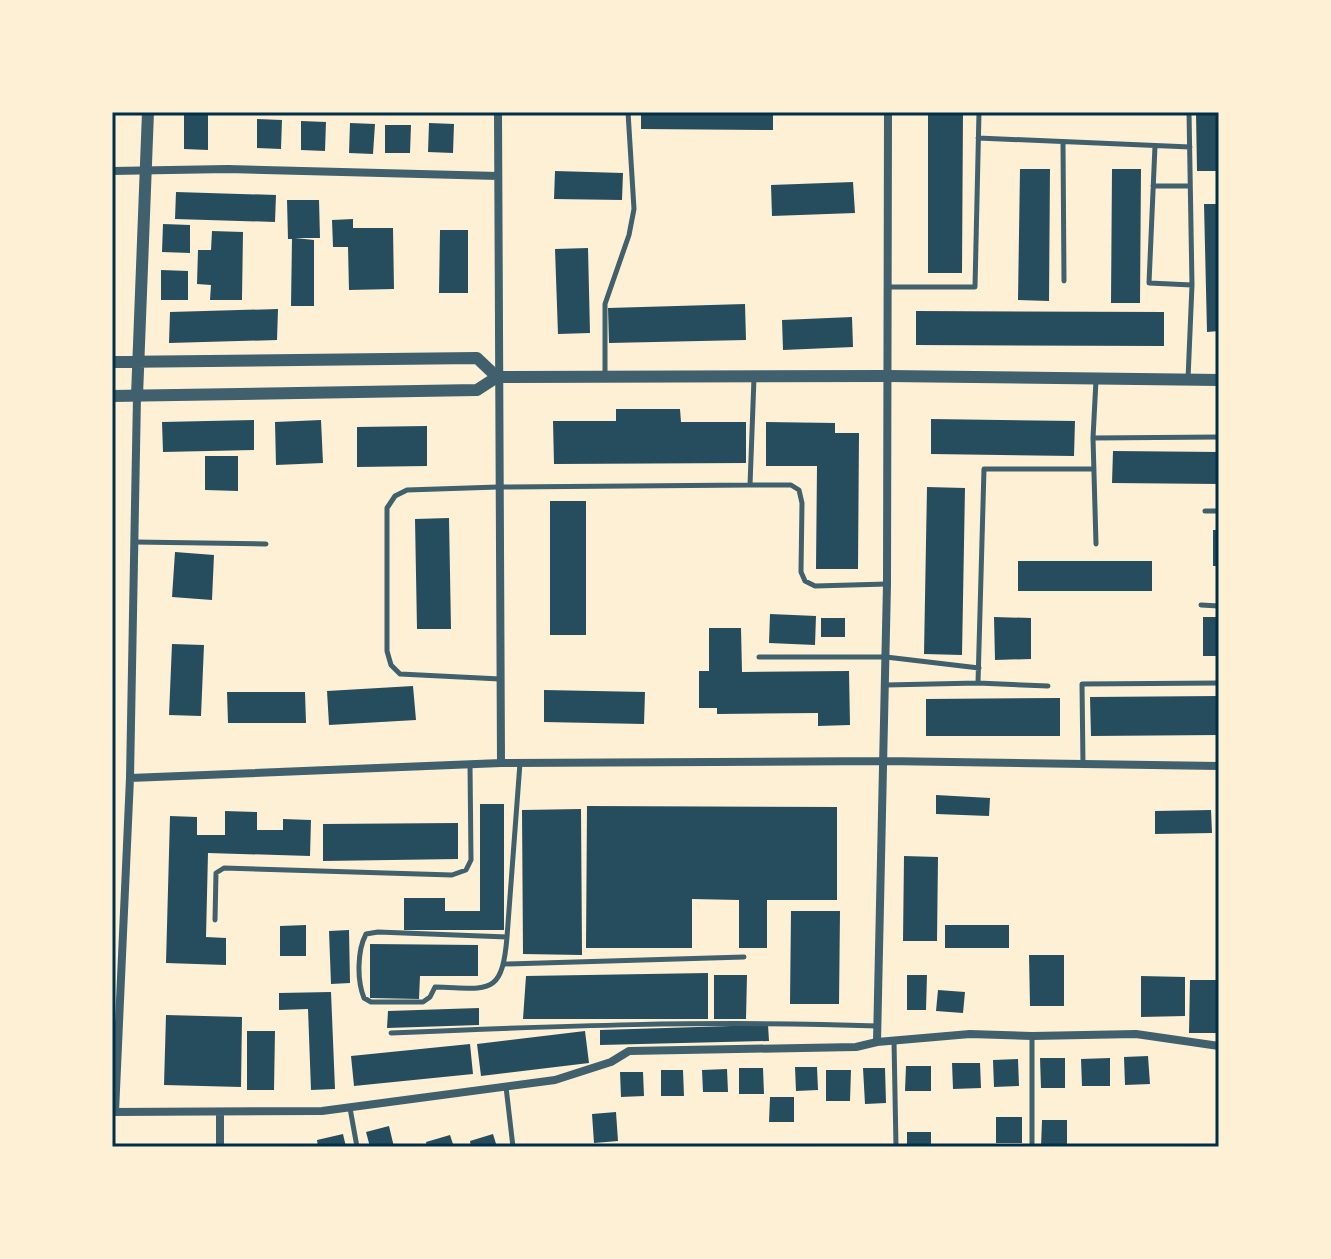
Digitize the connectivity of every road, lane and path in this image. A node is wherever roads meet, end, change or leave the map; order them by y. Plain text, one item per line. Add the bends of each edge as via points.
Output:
1 (148, 112) edge
2 (498, 112) edge
3 (628, 112) edge
4 (888, 112) edge
5 (979, 112) edge
6 (1189, 112) edge
7 (978, 138) junction
8 (1063, 142) junction
9 (1155, 146) junction
10 (1190, 147) junction
11 (112, 171) edge
12 (145, 171) junction
13 (498, 176) junction
14 (1153, 186) junction
15 (1190, 186) junction
16 (1064, 281) dead end
17 (1192, 285) junction
18 (888, 287) junction
19 (112, 362) edge
20 (138, 362) junction
21 (888, 376) junction
22 (497, 377) junction
23 (605, 377) junction
24 (754, 377) junction
25 (1096, 379) junction
26 (1188, 380) junction
27 (1219, 380) edge
28 (112, 396) edge
29 (137, 396) junction
30 (1219, 437) edge
31 (1093, 438) junction
32 (1094, 469) junction
33 (750, 485) junction
34 (498, 487) junction
35 (1205, 511) dead end
36 (1219, 511) edge
37 (134, 542) junction
38 (266, 544) dead end
39 (1096, 544) dead end
40 (887, 584) junction
41 (1201, 605) dead end
42 (1219, 606) edge
43 (759, 657) dead end
44 (886, 657) junction
45 (979, 668) junction
46 (500, 679) junction
47 (978, 683) junction
48 (1219, 683) edge
49 (885, 685) junction
50 (1048, 686) dead end
51 (884, 761) junction
52 (501, 763) junction
53 (520, 763) junction
54 (470, 764) junction
55 (1083, 764) junction
56 (1219, 766) edge
57 (130, 778) junction
58 (215, 920) dead end
59 (507, 937) junction
60 (744, 957) dead end
61 (505, 964) junction
62 (878, 1026) junction
63 (391, 1033) dead end
64 (1032, 1036) junction
65 (894, 1041) junction
66 (877, 1042) junction
67 (1219, 1046) edge
68 (506, 1087) junction
69 (350, 1108) junction
70 (114, 1112) edge
71 (220, 1112) junction
72 (220, 1147) edge
73 (357, 1147) edge
74 (513, 1147) edge
75 (896, 1147) edge
76 (1032, 1147) edge

1 - 12 street
2 - 13 street
3 - 23 lane via 634,209 605,304
4 - 18 street
5 - 7 lane
6 - 10 lane
7 - 8 lane
7 - 18 lane via 975,287
8 - 9 lane
8 - 16 lane
9 - 10 lane
9 - 14 lane
10 - 15 lane
11 - 12 street
12 - 13 street
12 - 20 street
13 - 22 street
14 - 15 lane
14 - 17 lane via 1149,283
15 - 17 lane
17 - 26 lane
18 - 21 street
19 - 20 street
20 - 22 street via 477,358
20 - 29 street
21 - 24 street
21 - 25 street
21 - 40 street
22 - 23 street
22 - 29 street via 477,390
22 - 34 street
23 - 24 street
24 - 33 lane
25 - 26 street
25 - 31 lane
26 - 27 street
28 - 29 street
29 - 37 street
30 - 31 lane
31 - 32 lane
32 - 39 lane
32 - 45 lane via 984,469
33 - 34 lane
33 - 40 lane via 791,485 799,490 805,581 815,586
34 - 46 street
34 - 46 lane via 407,490 395,496 387,508 387,651 400,674
35 - 36 lane
37 - 38 lane
37 - 57 street
40 - 44 street
41 - 42 lane
43 - 44 lane
44 - 45 lane
44 - 49 street
45 - 47 lane
46 - 52 street
47 - 49 lane
47 - 50 lane
48 - 55 lane via 1082,684
49 - 51 street
51 - 53 street
51 - 55 street
51 - 62 street
52 - 53 street
52 - 54 street
53 - 59 lane
54 - 57 street
54 - 58 lane via 471,860 466,870 452,875 224,868 216,873
55 - 56 street
57 - 70 street
59 - 61 lane
59 - 61 lane via 366,934 360,987 371,1002 423,1002 435,987 485,988 500,977
60 - 61 lane
62 - 63 lane via 760,1022
62 - 66 street
64 - 65 street via 970,1034
64 - 67 street via 1136,1034
64 - 76 lane
65 - 66 street
65 - 75 lane
66 - 68 street via 856,1047 629,1051 555,1080
68 - 69 street
68 - 74 lane
69 - 71 street
69 - 73 lane
70 - 71 street
71 - 72 street

